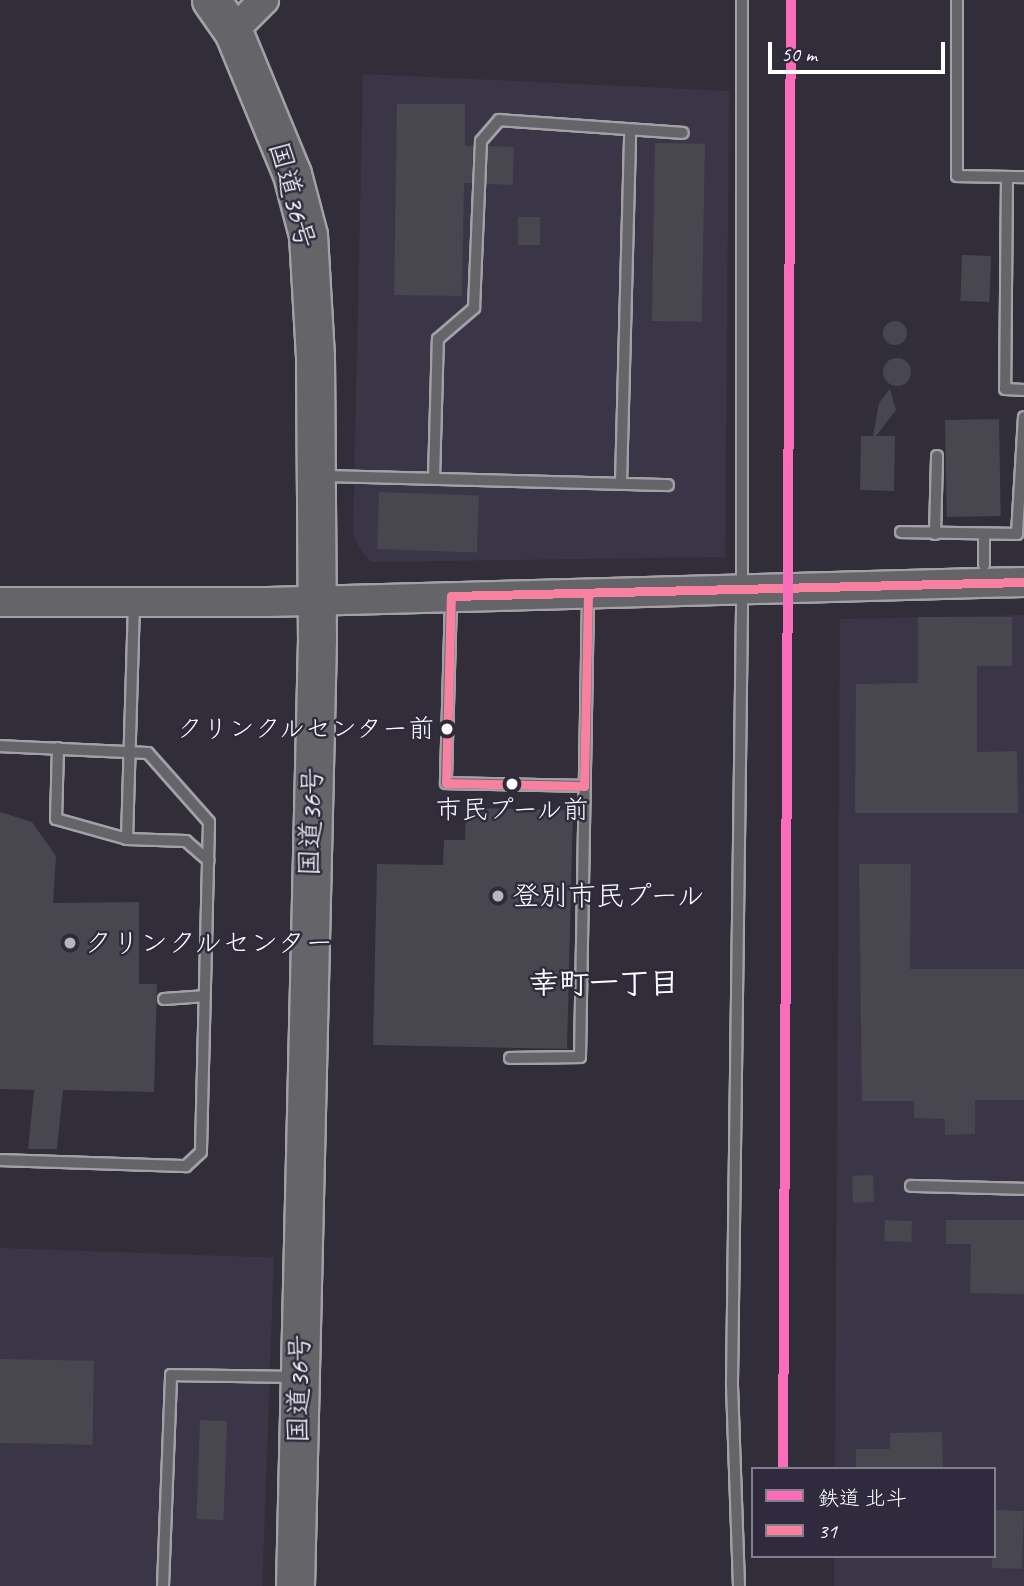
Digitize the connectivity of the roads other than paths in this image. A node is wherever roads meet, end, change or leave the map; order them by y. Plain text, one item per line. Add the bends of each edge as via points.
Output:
1 (211, 0) edge
2 (264, 0) edge
3 (742, 0) edge
4 (957, 0) edge
5 (233, 31) junction
6 (630, 130) junction
7 (683, 133) dead end
8 (1007, 177) junction
9 (1024, 177) edge
10 (1024, 390) edge
11 (1024, 417) edge
12 (937, 456) dead end
13 (317, 476) junction
14 (434, 478) junction
15 (621, 482) junction
16 (668, 485) dead end
17 (1021, 515) edge
18 (901, 532) dead end
19 (935, 534) junction
20 (984, 534) junction
21 (984, 565) dead end
22 (1024, 582) edge
23 (743, 592) junction
24 (588, 594) junction
25 (451, 596) junction
26 (317, 600) junction
27 (0, 602) edge
28 (134, 603) junction
29 (0, 746) edge
30 (58, 748) junction
31 (129, 750) junction
32 (584, 786) junction
33 (127, 839) junction
34 (209, 861) junction
35 (203, 996) junction
36 (164, 999) dead end
37 (510, 1058) dead end
38 (0, 1160) edge
39 (911, 1186) dead end
40 (1024, 1189) edge
41 (299, 1377) junction
42 (163, 1586) edge
43 (295, 1586) edge
44 (739, 1586) edge

1 - 5 highway, 国道36号
2 - 5 street
3 - 23 lane
4 - 8 lane via 957,176
5 - 13 highway, 国道36号 via 292,174 308,235
6 - 7 lane
6 - 14 lane via 499,120 481,141 474,308 438,339
6 - 15 lane
8 - 9 lane
8 - 10 lane via 1005,389
11 - 17 lane
12 - 19 lane
13 - 14 lane
13 - 26 highway, 国道36号
14 - 15 lane
15 - 16 lane
17 - 20 lane via 1017,534
18 - 19 lane
19 - 20 lane
20 - 21 lane
22 - 23 street
23 - 24 street
23 - 44 lane via 732,1383
24 - 25 street
24 - 32 lane
25 - 26 street
25 - 32 lane via 446,783
26 - 28 street
26 - 41 highway, 国道36号
27 - 28 street
28 - 31 lane
29 - 30 lane
30 - 31 lane
30 - 33 lane via 57,819
31 - 33 lane
31 - 34 lane via 148,753 209,822
32 - 37 lane via 580,1057
33 - 34 lane via 186,841
34 - 35 lane
35 - 36 lane
35 - 38 lane via 201,1152 186,1166
39 - 40 lane
41 - 42 lane via 171,1375
41 - 43 highway, 国道36号

